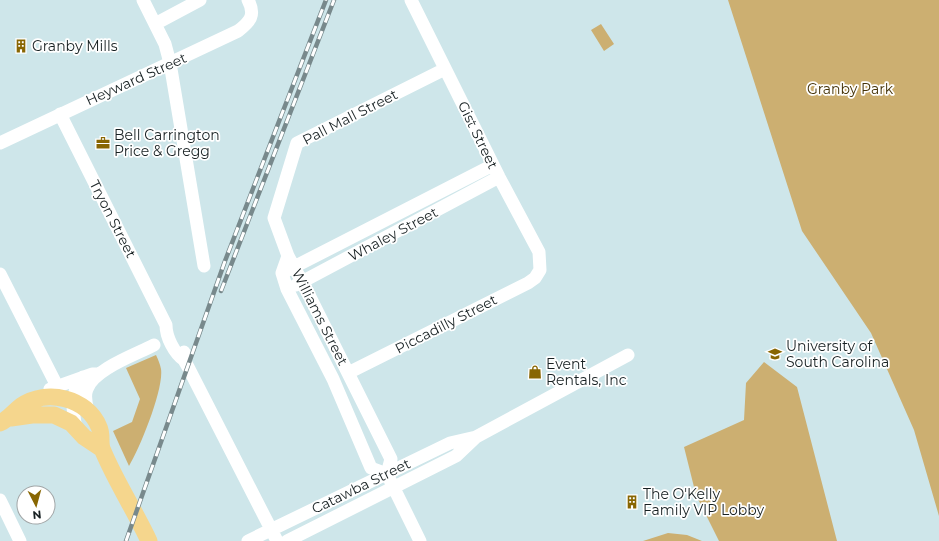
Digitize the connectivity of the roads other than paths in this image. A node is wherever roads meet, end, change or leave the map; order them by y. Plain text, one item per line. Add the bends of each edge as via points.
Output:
1 (144, 0) edge
2 (200, 0) edge
3 (248, 0) edge
4 (411, 0) edge
5 (155, 24) junction
6 (170, 63) junction
7 (445, 69) junction
8 (60, 114) junction
9 (0, 143) edge
10 (493, 165) junction
11 (498, 177) junction
12 (291, 261) junction
13 (204, 266) dead end
14 (540, 270) joint
15 (0, 274) edge
16 (303, 282) junction
17 (287, 289) junction
18 (154, 345) dead end
19 (628, 355) dead end
20 (348, 373) junction
21 (97, 374) junction
22 (83, 376) junction
23 (56, 386) junction
24 (35, 400) junction
25 (72, 401) junction
26 (88, 411) junction
27 (5, 420) edge
28 (76, 428) junction
29 (476, 437) junction
30 (102, 449) junction
31 (386, 474) junction
32 (394, 488) junction
33 (0, 500) edge
34 (275, 535) edge
35 (20, 541) edge
36 (149, 541) edge
37 (248, 541) edge
38 (287, 541) edge
39 (420, 541) edge

1 - 5 street
2 - 5 street
3 - 6 street, Heyward Street via 252,16 249,24
4 - 7 street, Gist Street
5 - 6 street
6 - 8 street, Heyward Street
6 - 13 street
7 - 10 street, Gist Street
7 - 12 street, Pall Mall Street via 297,143 274,218
8 - 9 street, Heyward Street
8 - 34 street, Tryon Street via 166,324 173,327 184,352 184,360
10 - 11 street, Gist Street
10 - 12 street, Whaley Street
11 - 14 street, Gist Street via 538,252
11 - 16 street, Whaley Street
12 - 16 street, Williams Street
12 - 17 street, Williams Street via 282,273
14 - 20 street, Piccadilly Street via 528,283
15 - 23 street
16 - 17 street, Whaley Street
16 - 20 street, Williams Street
17 - 31 street, Williams Street via 333,379 370,468
18 - 21 street
19 - 29 street, Catawba Street
20 - 31 street, Williams Street via 391,459
21 - 22 street
21 - 26 street via 87,389
22 - 23 street
22 - 25 street
23 - 24 street
24 - 25 main road via 51,396
24 - 27 main road via 21,406
25 - 26 main road
25 - 28 street
26 - 30 main road via 100,429
27 - 28 main road via 32,415 54,415
28 - 30 main road
29 - 31 street, Catawba Street via 450,443
29 - 32 street, Catawba Street via 456,456
30 - 36 main road
31 - 32 street
31 - 34 street, Catawba Street
32 - 38 street, Catawba Street
32 - 39 street
33 - 35 street
34 - 37 street, Catawba Street

